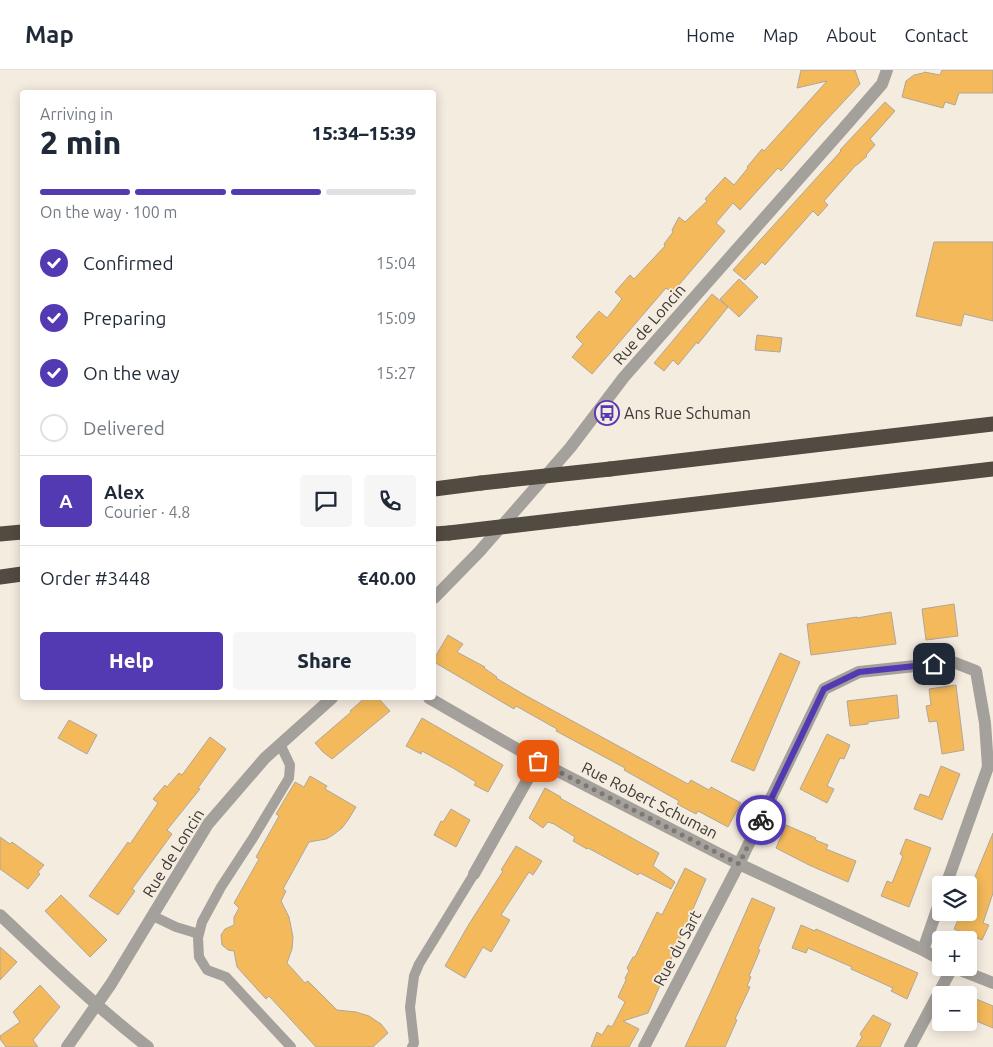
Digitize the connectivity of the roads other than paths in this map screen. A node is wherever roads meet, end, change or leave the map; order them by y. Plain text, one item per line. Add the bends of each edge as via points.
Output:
1 (886, 70) edge
2 (993, 424) edge
3 (993, 469) edge
4 (436, 489) edge
5 (20, 532) edge
6 (441, 533) edge
7 (0, 534) edge
8 (20, 574) edge
9 (0, 576) edge
10 (436, 596) edge
11 (330, 700) edge
12 (432, 700) edge
13 (280, 744) junction
14 (538, 761) junction
15 (739, 864) junction
16 (474, 874) joint
17 (949, 876) edge
18 (0, 915) edge
19 (153, 916) junction
20 (933, 921) edge
21 (199, 934) junction
22 (923, 950) junction
23 (932, 955) edge
24 (949, 976) edge
25 (974, 976) edge
26 (993, 983) edge
27 (97, 1005) junction
28 (67, 1047) edge
29 (148, 1047) edge
30 (291, 1047) edge
31 (412, 1047) edge
32 (644, 1047) edge
33 (910, 1047) edge

1 - 10 street, Rue de Loncin via 882,84 848,124 624,377 570,448 505,523
2 - 4 highway, bridge
3 - 6 highway, bridge
5 - 7 highway
8 - 9 highway
11 - 13 street, Rue de Loncin
12 - 14 street, Rue Robert Schuman
13 - 19 street, Rue de Loncin via 208,824
13 - 21 lane via 290,765 289,778 221,887
14 - 15 street, Rue Robert Schuman
14 - 16 street
15 - 17 street, Rue du Sart via 824,689 859,672 953,662 976,671 988,767
15 - 22 street, Rue Robert Schuman
15 - 32 street, Rue du Sart
16 - 31 lane via 414,976 410,1007
18 - 27 street
19 - 21 lane via 176,928
19 - 27 street, Rue de Loncin
20 - 22 street
21 - 30 lane via 199,957 207,970 226,977
22 - 23 street, Rue Robert Schuman
24 - 33 street
25 - 26 street
27 - 28 street, Rue de Loncin
27 - 29 street

